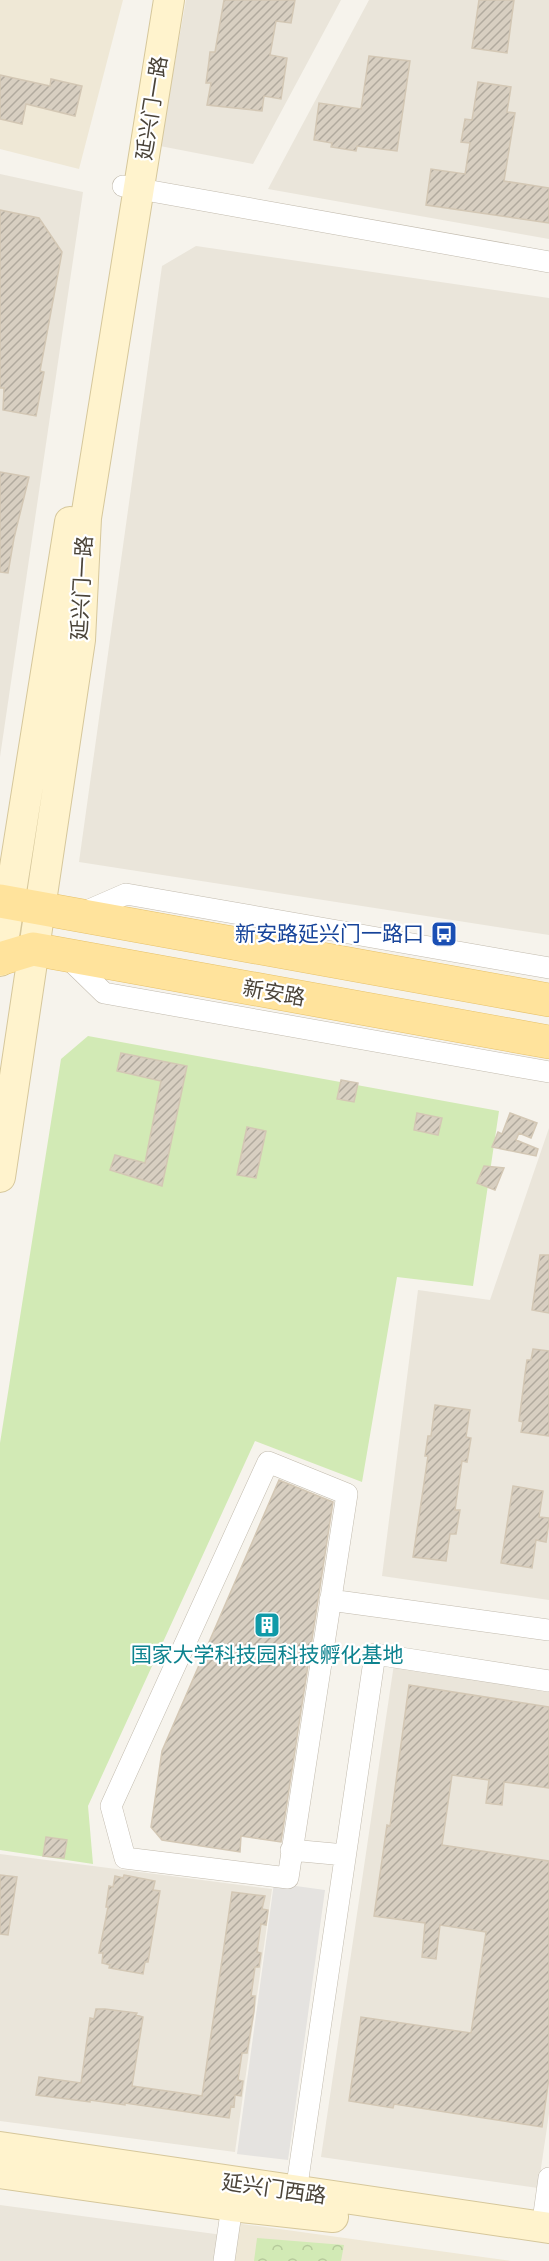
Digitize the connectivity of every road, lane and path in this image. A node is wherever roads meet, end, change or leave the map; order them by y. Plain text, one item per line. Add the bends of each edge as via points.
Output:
1 (151, 0) edge
2 (169, 0) edge
3 (131, 188) junction
4 (549, 262) edge
5 (5, 902) edge
6 (41, 909) junction
7 (76, 915) junction
8 (49, 952) junction
9 (0, 959) edge
10 (549, 968) edge
11 (549, 1000) edge
12 (549, 1042) edge
13 (549, 1072) edge
14 (0, 1177) edge
15 (330, 1600) junction
16 (549, 1630) edge
17 (549, 1681) edge
18 (291, 1850) junction
19 (345, 1855) junction
20 (0, 2147) edge
21 (0, 2173) edge
22 (549, 2178) edge
23 (296, 2192) junction
24 (232, 2206) junction
25 (547, 2232) edge
26 (224, 2261) edge

1 - 3 street, 延兴门一路
2 - 3 street, 延兴门一路
3 - 4 street
3 - 5 street, 延兴门一路
3 - 6 street, 延兴门一路 via 86,518 80,640
5 - 6 main road, 新安路
5 - 9 street, 延兴门一路
6 - 7 main road, 新安路
6 - 8 street, 延兴门一路
7 - 10 street via 126,894
7 - 11 main road, 新安路
8 - 9 main road, 新安路
8 - 12 main road, 新安路
8 - 13 street via 104,993
8 - 14 street, 延兴门一路
15 - 16 street
15 - 18 street
15 - 18 street via 347,1494 268,1461 111,1806 125,1858 288,1878
17 - 19 street via 375,1654
18 - 19 street
19 - 23 street
20 - 23 street, 延兴门西路
21 - 24 street, 延兴门西路
22 - 25 street
23 - 25 street, 延兴门西路
24 - 25 street, 延兴门西路
24 - 26 street

